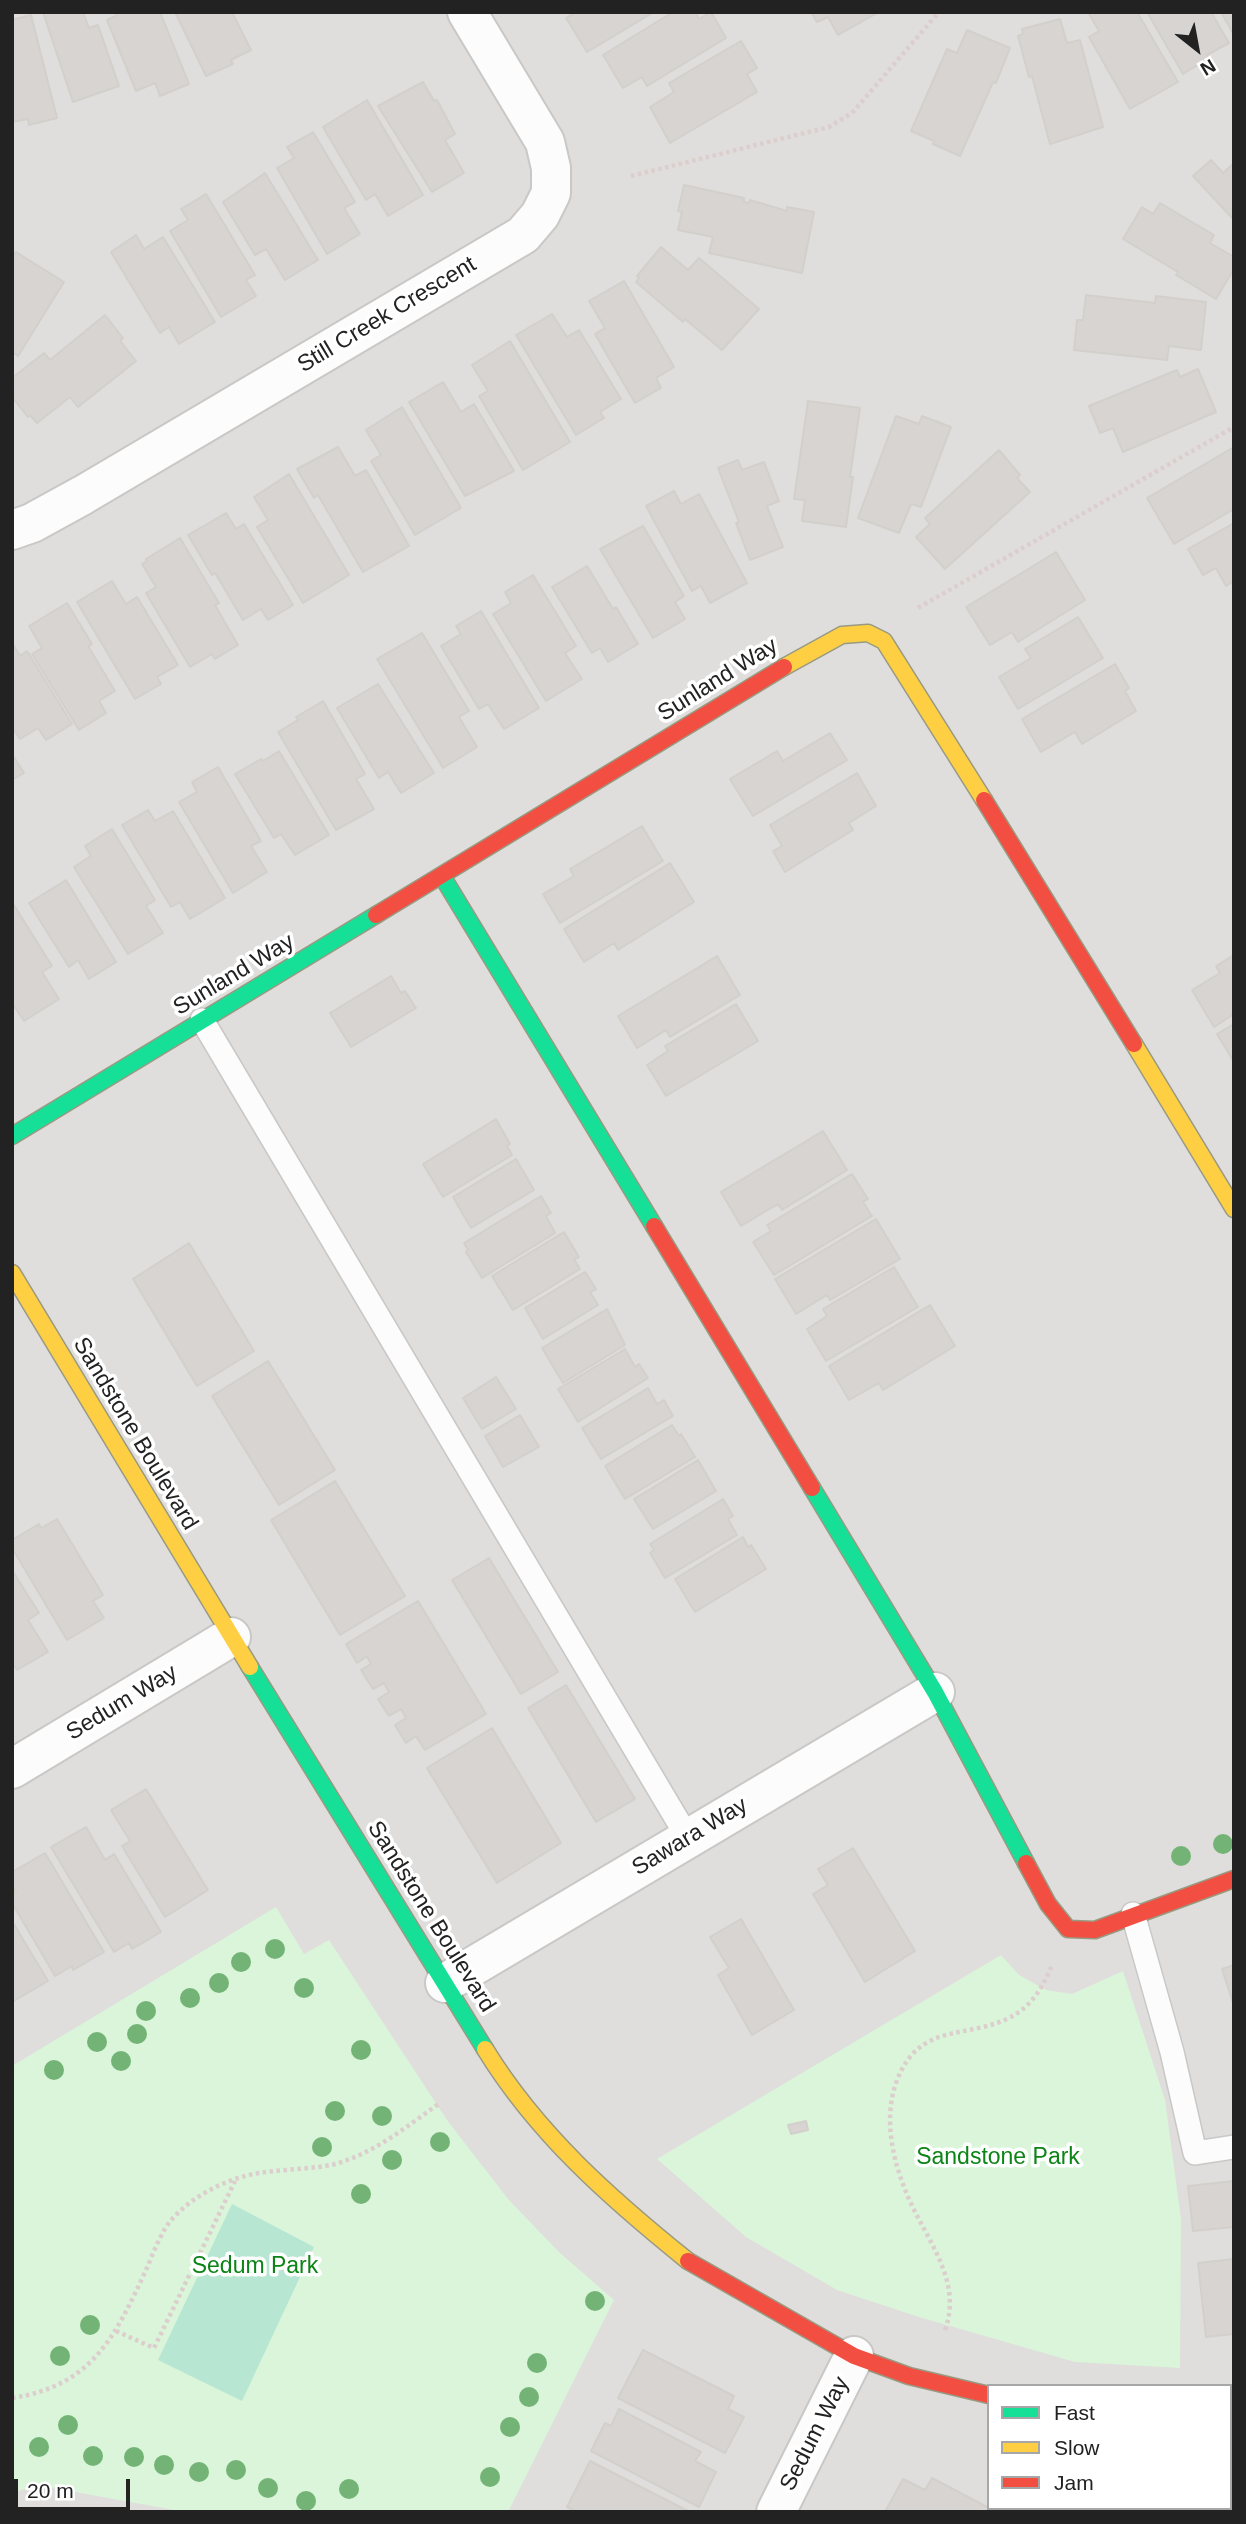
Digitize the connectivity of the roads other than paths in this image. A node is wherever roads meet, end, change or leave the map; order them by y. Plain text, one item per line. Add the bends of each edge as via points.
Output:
1 (467, 12) edge
2 (19, 518) edge
3 (442, 876) junction
4 (202, 1020) junction
5 (12, 1136) edge
6 (1234, 1209) edge
7 (12, 1273) edge
8 (231, 1637) junction
9 (935, 1692) junction
10 (12, 1769) edge
11 (688, 1838) junction
12 (1234, 1879) edge
13 (1133, 1914) junction
14 (445, 1983) junction
15 (1234, 2147) edge
16 (854, 2356) junction
17 (987, 2395) edge
18 (776, 2512) edge

1 - 2 street, Still Creek Crescent via 545,142 551,193 523,235 83,495
3 - 4 street, Sunland Way
3 - 6 street, Sunland Way via 814,649 842,635 868,633 884,641 892,653
3 - 9 street
4 - 5 street, Sunland Way
4 - 11 lane
7 - 8 street, Sandstone Boulevard
8 - 10 street, Sedum Way
8 - 14 street, Sandstone Boulevard
9 - 11 street, Sawara Way
9 - 13 street via 1048,1904 1068,1929 1095,1930
11 - 14 street, Sawara Way
12 - 13 street
13 - 15 lane via 1195,2152
14 - 16 street, Sandstone Boulevard via 494,2064 540,2123 622,2208 691,2263
16 - 17 street, Sandstone Boulevard via 909,2376
16 - 18 street, Sedum Way

